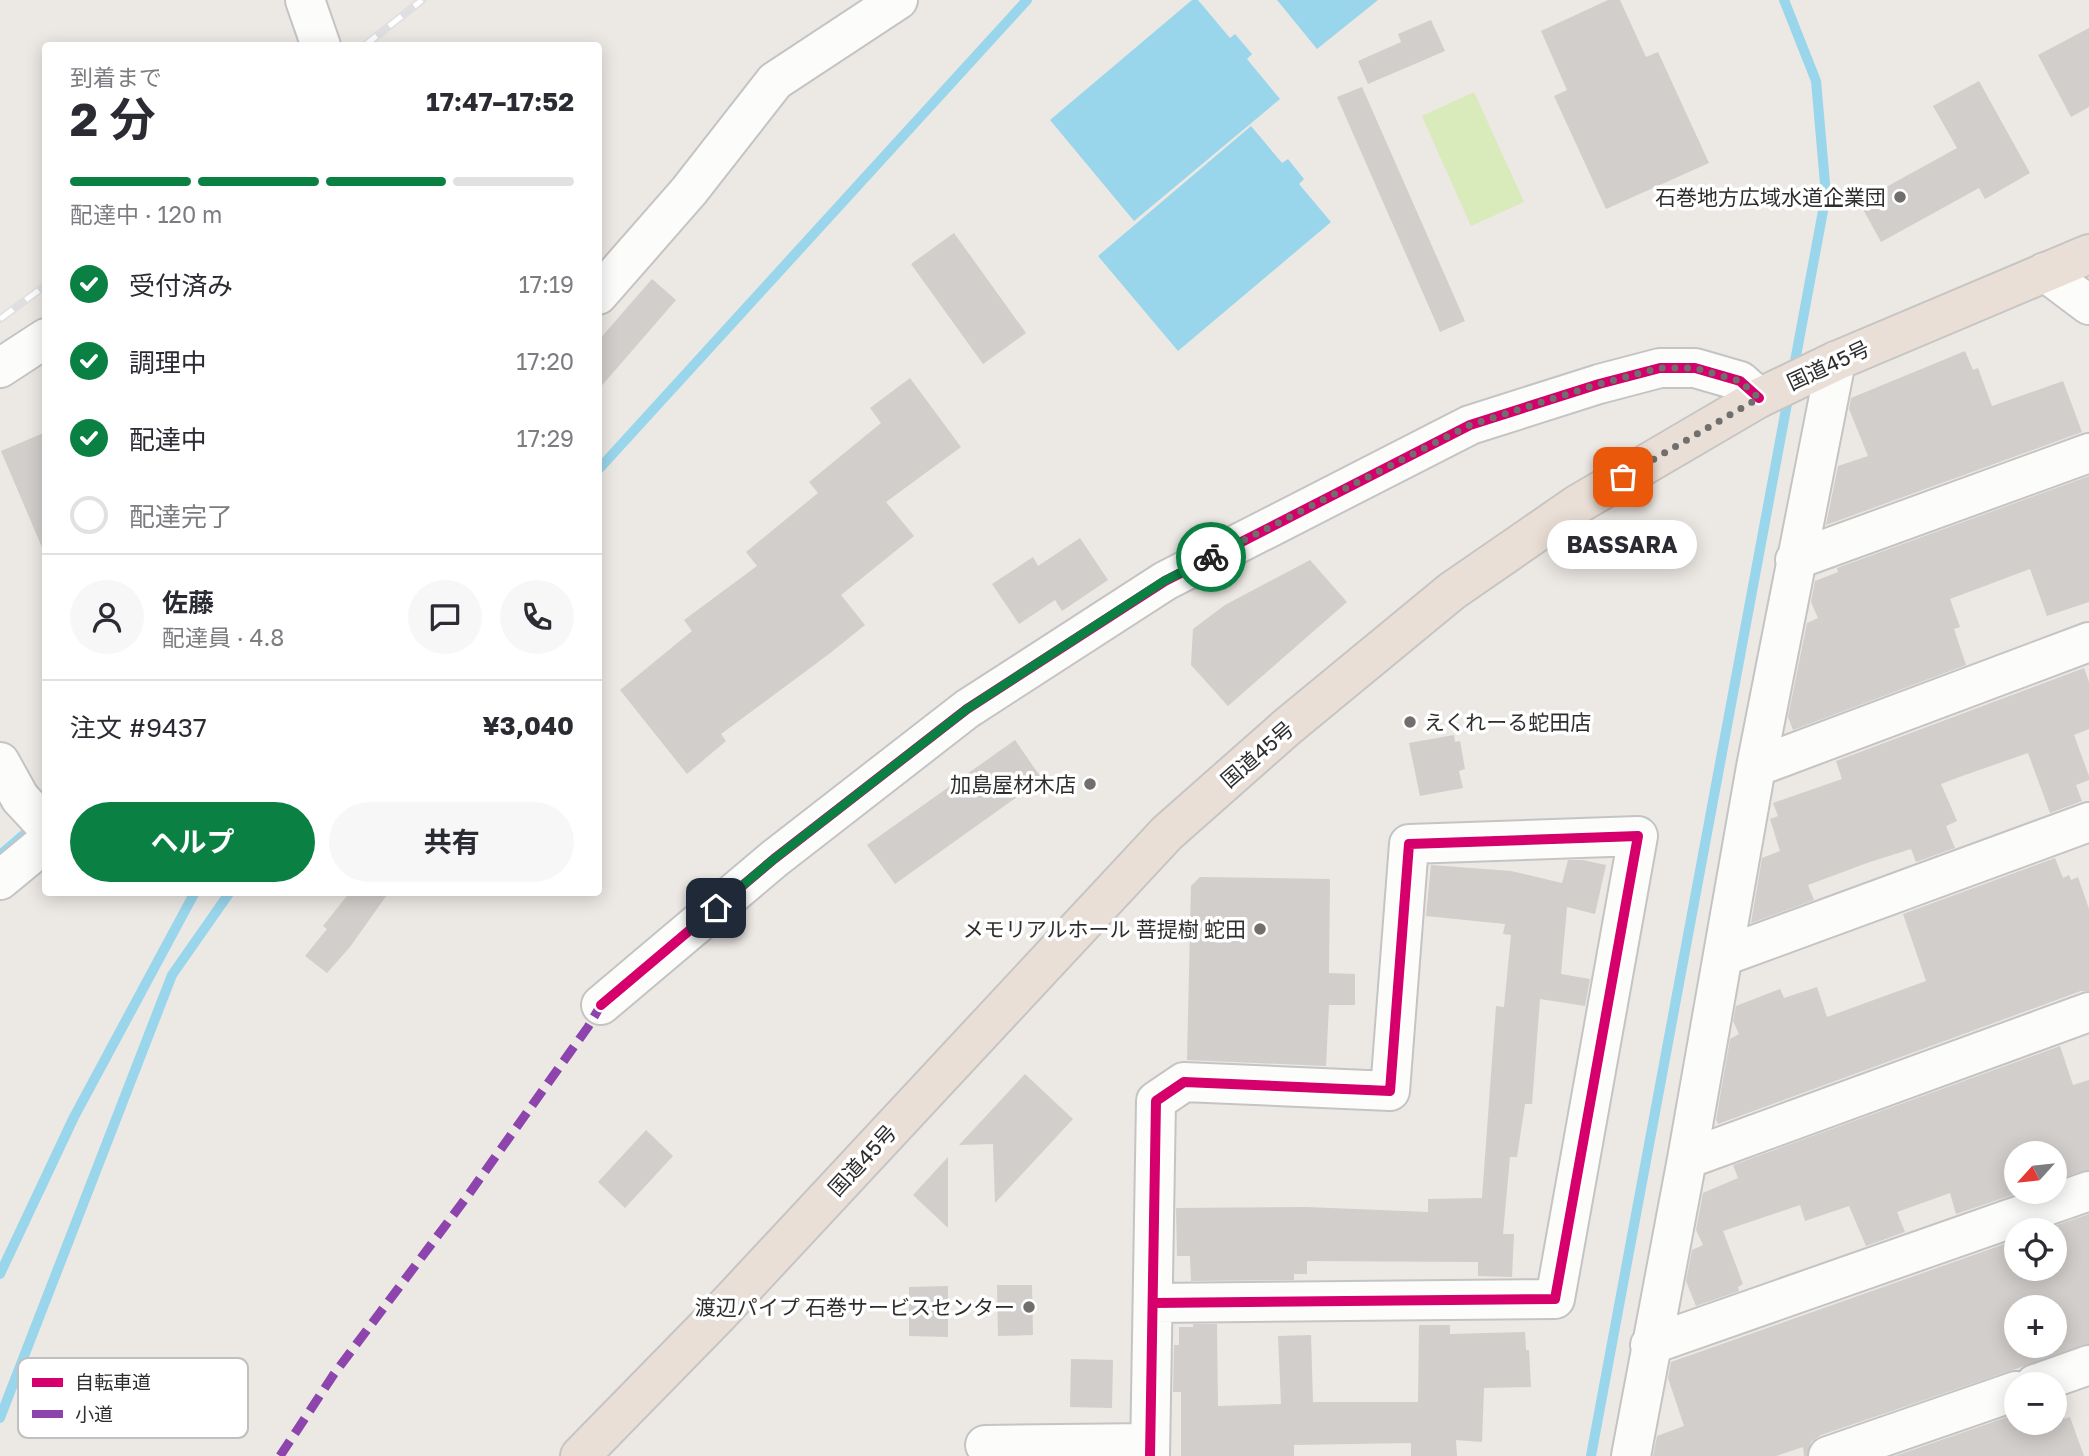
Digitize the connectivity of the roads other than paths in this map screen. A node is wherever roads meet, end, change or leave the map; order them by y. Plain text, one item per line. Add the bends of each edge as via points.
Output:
1 (305, 0) edge
2 (898, 0) edge
3 (320, 42) edge
4 (2089, 254) edge
5 (2045, 272) junction
6 (602, 290) edge
7 (2089, 305) edge
8 (42, 341) edge
9 (1825, 366) junction
10 (0, 368) edge
11 (1764, 395) junction
12 (2089, 453) edge
13 (1795, 560) junction
14 (2089, 642) edge
15 (0, 762) edge
16 (1756, 767) junction
17 (2089, 822) edge
18 (40, 825) edge
19 (0, 880) edge
20 (1724, 956) junction
21 (601, 1005) dead end
22 (2089, 1012) edge
23 (1687, 1159) junction
24 (2089, 1191) edge
25 (1153, 1303) junction
26 (1650, 1345) junction
27 (2089, 1365) edge
28 (2067, 1373) edge
29 (2004, 1395) edge
30 (985, 1445) dead end
31 (1150, 1449) edge
32 (580, 1456) edge
33 (1631, 1456) edge
34 (1828, 1456) edge

1 - 3 street
2 - 6 street via 775,81 689,191
4 - 5 highway, 国道45号
5 - 7 street
5 - 9 highway, 国道45号
8 - 10 street
9 - 11 highway, 国道45号
9 - 13 street
11 - 21 street via 1740,381 1695,368 1660,368 1599,384 1470,425 1164,581 967,709 774,859
11 - 32 highway, 国道45号 via 1578,505 1452,591 1167,833 718,1315
12 - 13 street
13 - 16 street
14 - 16 street
15 - 18 street
16 - 20 street
17 - 20 street
18 - 19 street
20 - 23 street
22 - 23 street
23 - 26 street
24 - 26 street
25 - 25 street via 1555,1299 1638,836 1409,844 1390,1091 1184,1082 1156,1101
25 - 31 street
26 - 33 street
27 - 28 street
29 - 34 street
30 - 31 street

